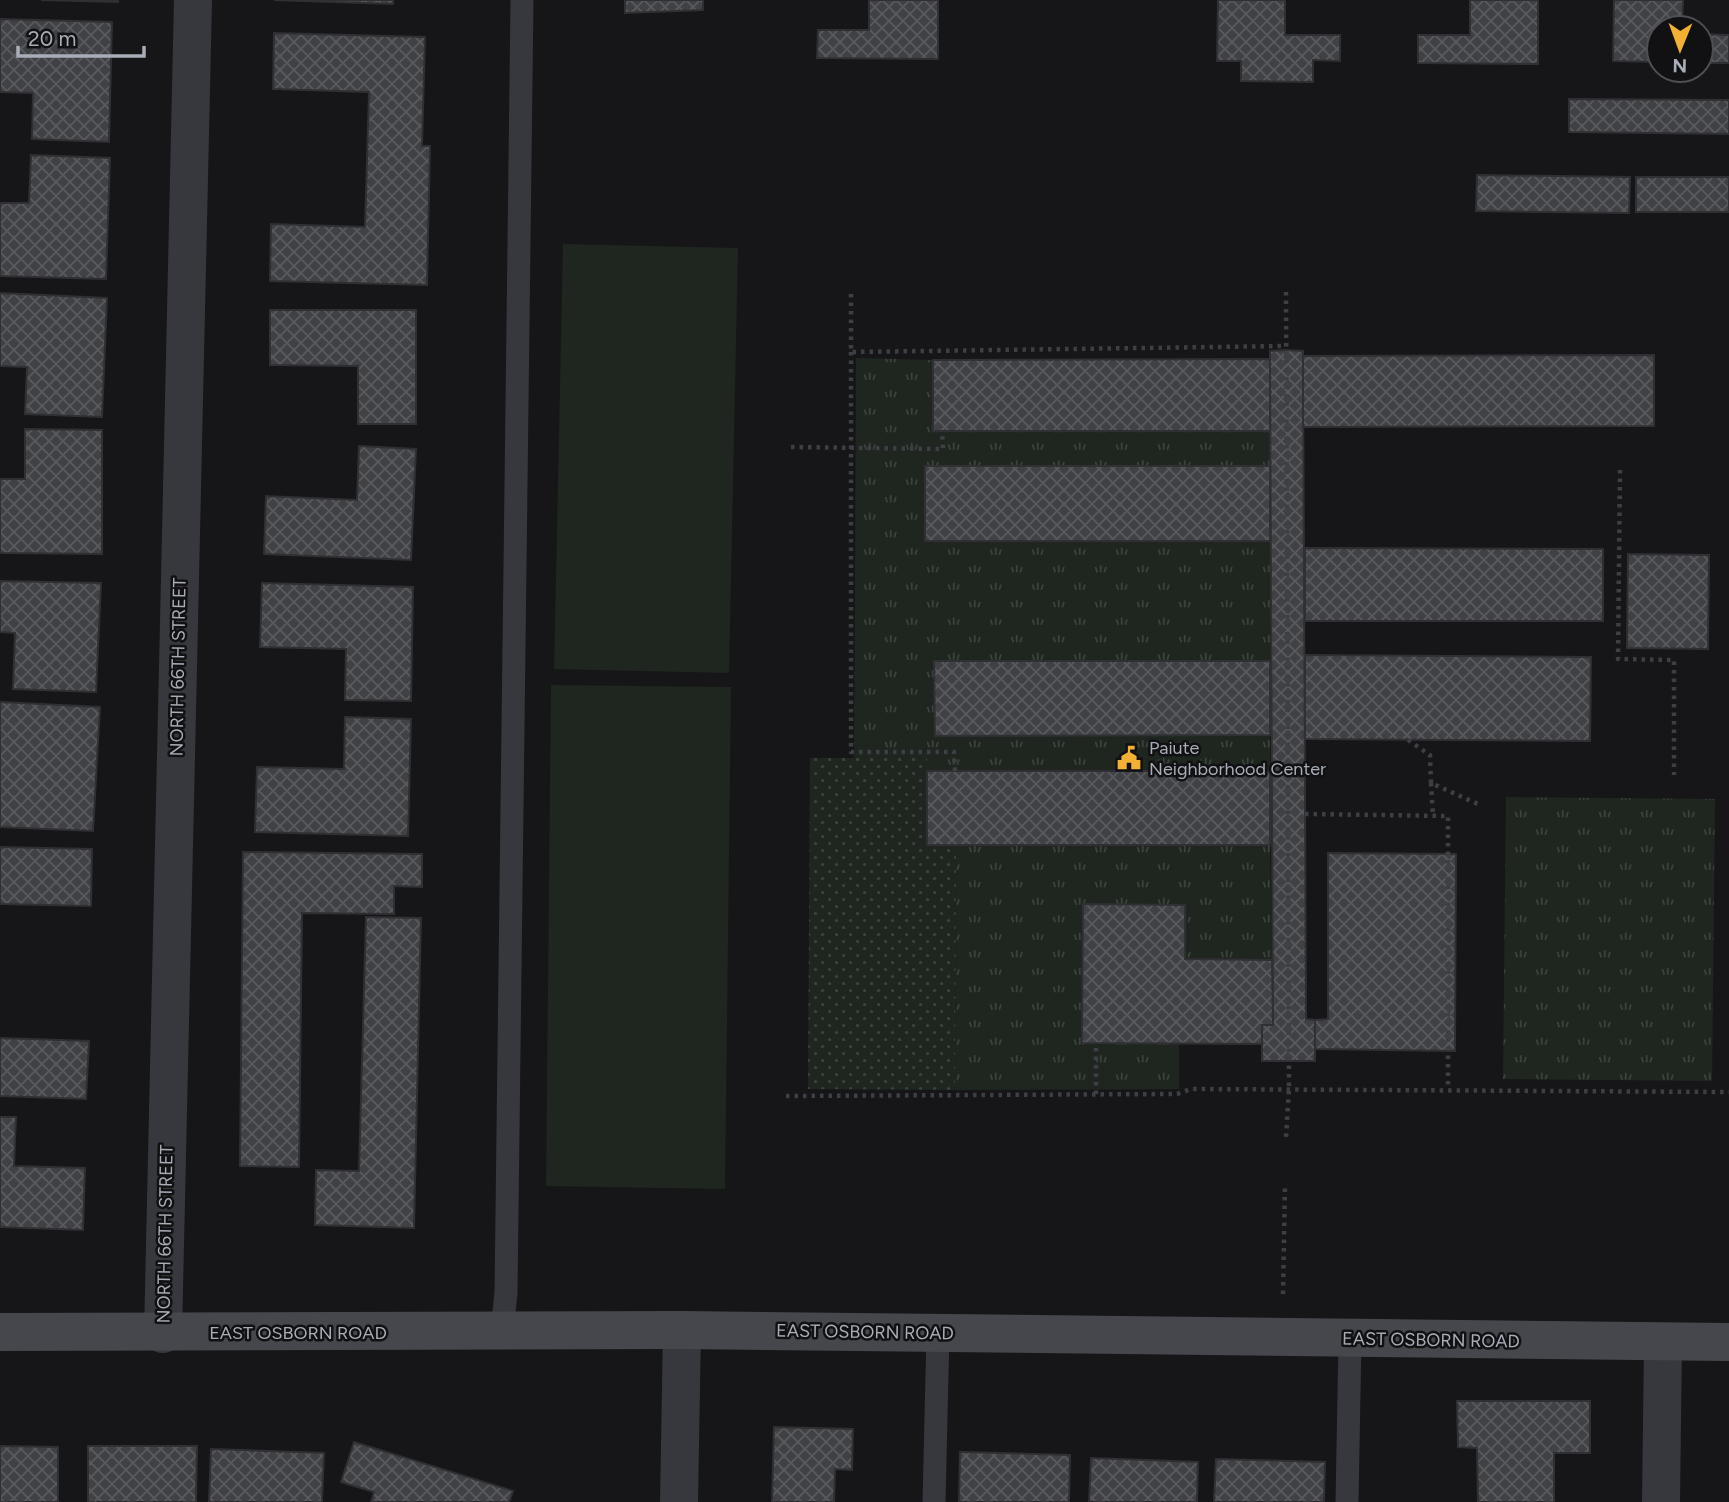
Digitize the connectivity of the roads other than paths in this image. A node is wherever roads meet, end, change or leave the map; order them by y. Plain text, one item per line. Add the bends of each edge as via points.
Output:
1 (193, 0) edge
2 (522, 0) edge
3 (682, 1330) junction
4 (502, 1331) junction
5 (0, 1332) edge
6 (938, 1333) junction
7 (163, 1334) junction
8 (1350, 1339) junction
9 (1663, 1342) junction
10 (1729, 1342) edge
11 (679, 1502) edge
12 (934, 1502) edge
13 (1348, 1502) edge
14 (1661, 1502) edge

1 - 7 street, NORTH 66TH STREET
2 - 4 lane
3 - 4 main road, EAST OSBORN ROAD
3 - 6 main road, EAST OSBORN ROAD
3 - 11 street
4 - 7 main road, EAST OSBORN ROAD
5 - 7 main road, EAST OSBORN ROAD
6 - 8 main road, EAST OSBORN ROAD
6 - 12 lane
8 - 9 main road, EAST OSBORN ROAD
8 - 13 lane
9 - 10 main road, EAST OSBORN ROAD
9 - 14 street

